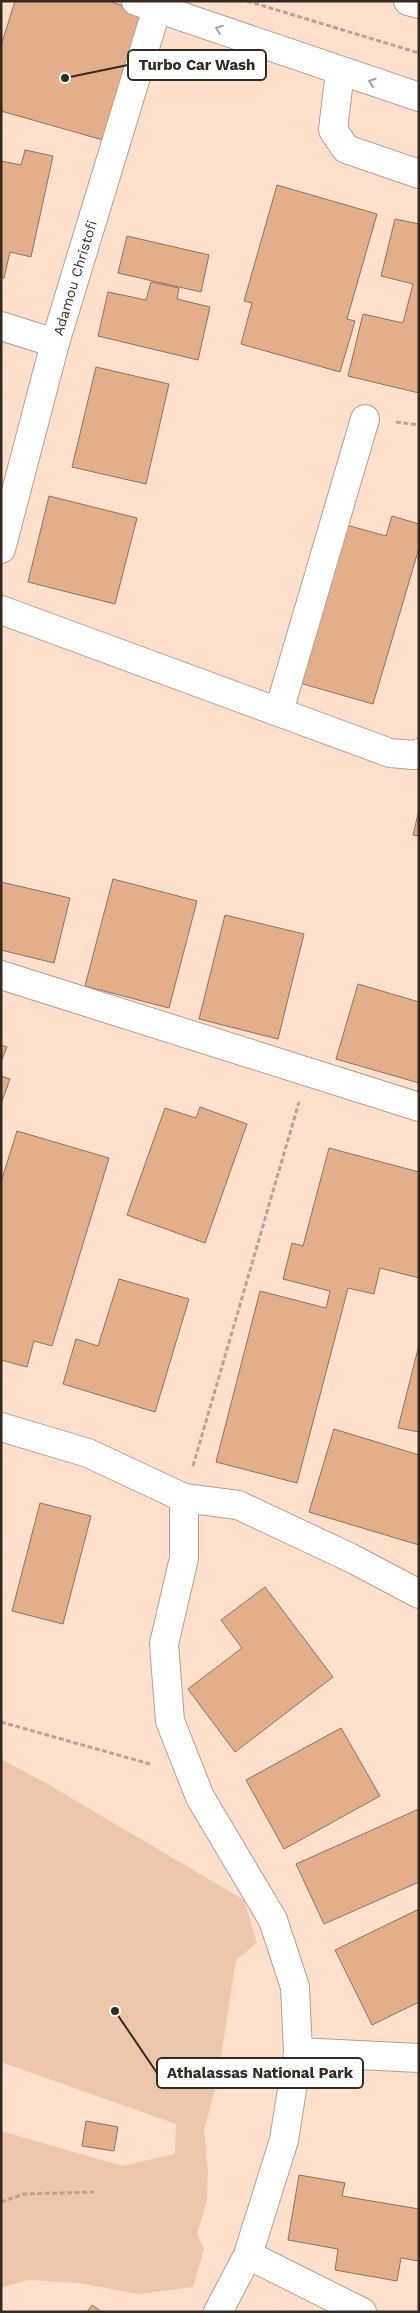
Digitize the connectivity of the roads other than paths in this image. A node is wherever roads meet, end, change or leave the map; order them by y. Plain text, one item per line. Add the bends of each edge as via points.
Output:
1 (408, 1) edge
2 (146, 4) edge
3 (419, 4) edge
4 (340, 71) junction
5 (419, 97) edge
6 (419, 174) edge
7 (1, 326) edge
8 (55, 343) junction
9 (365, 419) dead end
10 (1, 549) edge
11 (1, 610) edge
12 (279, 712) junction
13 (419, 754) edge
14 (1, 975) edge
15 (419, 1108) edge
16 (1, 1427) edge
17 (184, 1498) junction
18 (419, 1594) edge
19 (298, 2052) junction
20 (419, 2058) edge
21 (248, 2255) junction
22 (218, 2312) edge
23 (362, 2312) edge

1 - 3 street
4 -> 2 street
2 - 8 street, Adamou Christofi
5 -> 4 street
4 - 6 street via 333,130 346,149
7 - 8 street
8 - 10 street, Adamou Christofi
9 - 12 street
11 - 12 street
12 - 13 street via 390,753
14 - 15 street
16 - 17 street via 88,1453
17 - 18 street via 238,1505
17 - 19 street via 184,1558 164,1644 170,1720 200,1797 273,1920 295,1987
19 - 20 street
19 - 21 street via 284,2140
21 - 22 street
21 - 23 street

